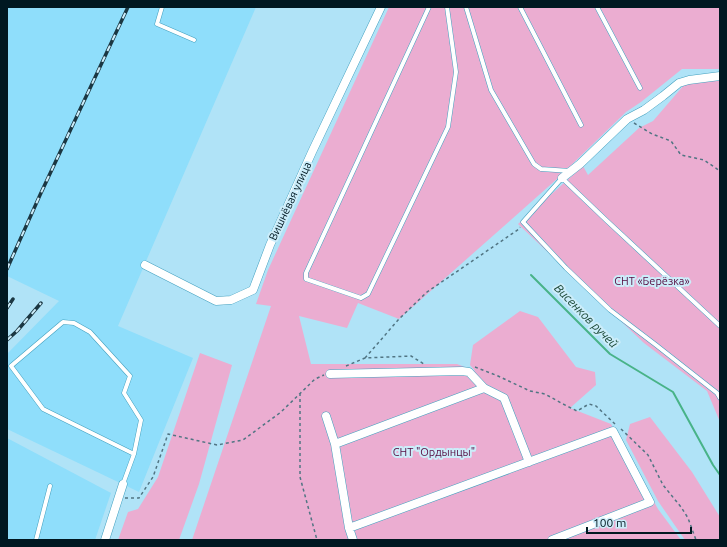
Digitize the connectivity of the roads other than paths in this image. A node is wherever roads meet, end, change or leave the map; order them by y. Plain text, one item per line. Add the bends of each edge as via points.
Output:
1 (162, 7) edge
2 (381, 7) edge
3 (429, 7) edge
4 (447, 7) edge
5 (466, 7) edge
6 (520, 7) edge
7 (597, 7) edge
8 (194, 40) dead end
9 (720, 76) edge
10 (640, 88) dead end
11 (581, 125) dead end
12 (571, 171) junction
13 (562, 178) junction
14 (145, 265) dead end
15 (720, 326) edge
16 (329, 373) road end
17 (484, 388) junction
18 (720, 398) edge
19 (326, 416) dead end
20 (335, 444) junction
21 (134, 454) junction
22 (529, 462) junction
23 (123, 484) joint
24 (50, 486) dead end
25 (349, 528) junction
26 (36, 540) edge
27 (105, 540) edge
28 (352, 540) edge
29 (552, 540) edge

1 - 8 lane via 157,24
2 - 14 street, Вишнёвая улица via 312,152 252,290 231,300 216,301
3 - 4 lane via 306,273 306,279 361,298 368,294 448,127 456,72
5 - 12 lane via 491,90 534,164 541,169
6 - 11 lane
7 - 10 lane
9 - 12 street via 679,83 628,119
12 - 13 street
13 - 15 lane
13 - 18 lane via 523,222 610,310
16 - 17 street via 462,371 469,372
17 - 20 street
17 - 22 street via 504,398
19 - 20 street
20 - 25 street
21 - 21 lane via 141,420 124,393 130,376 90,332 74,323 63,322 12,366 43,408
21 - 23 lane
22 - 25 street
22 - 29 street via 613,431 650,502
23 - 27 street
24 - 26 lane
25 - 28 street

